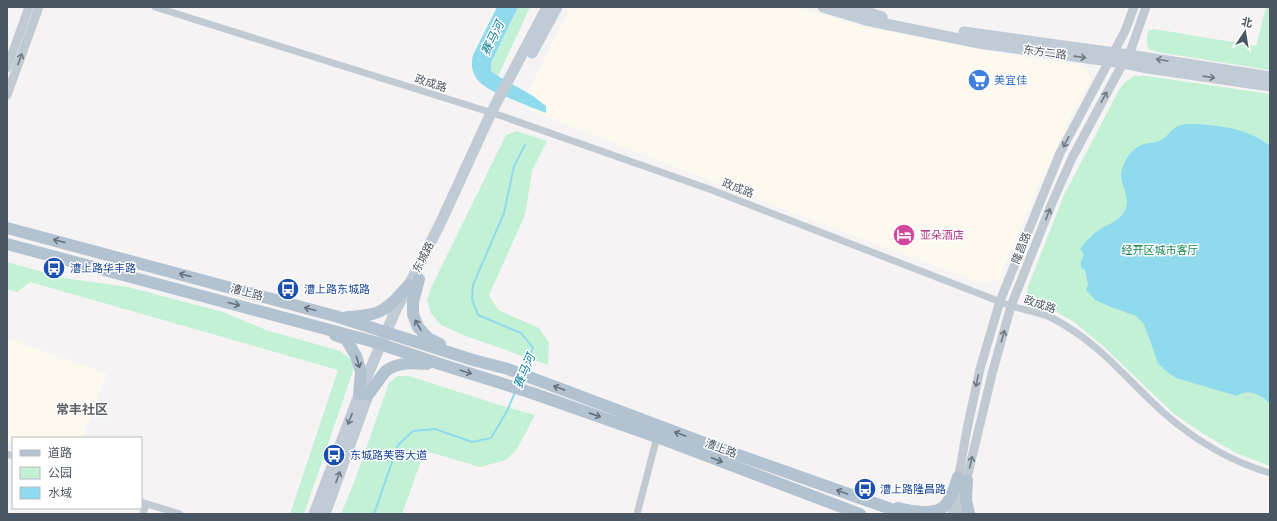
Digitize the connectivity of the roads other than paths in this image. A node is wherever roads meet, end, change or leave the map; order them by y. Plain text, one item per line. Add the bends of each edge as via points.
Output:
1 (29, 7) edge
2 (39, 7) edge
3 (155, 7) edge
4 (547, 7) edge
5 (557, 7) edge
6 (822, 7) edge
7 (850, 7) edge
8 (1134, 7) edge
9 (1146, 7) edge
10 (868, 13) edge
11 (1110, 57) junction
12 (1126, 59) junction
13 (7, 68) edge
14 (1270, 77) edge
15 (514, 79) junction
16 (1270, 86) edge
17 (7, 96) edge
18 (495, 114) junction
19 (7, 223) edge
20 (7, 228) edge
21 (33, 234) junction
22 (7, 244) edge
23 (414, 282) junction
24 (1000, 301) junction
25 (1011, 306) junction
26 (335, 316) junction
27 (308, 324) junction
28 (389, 333) junction
29 (384, 345) junction
30 (473, 360) junction
31 (443, 365) junction
32 (364, 395) junction
33 (657, 437) junction
34 (1270, 474) edge
35 (963, 478) junction
36 (871, 502) junction
37 (144, 503) edge
38 (143, 514) edge
39 (180, 514) edge
40 (314, 514) edge
41 (325, 514) edge
42 (637, 514) edge
43 (860, 514) edge
44 (906, 514) edge
45 (952, 514) edge
46 (960, 514) edge
47 (969, 514) edge

1 - 13 street
17 -> 2 street
3 - 18 street, 政成路
4 - 15 main road, 东城路
5 - 15 main road, 东城路
6 - 10 main road, 东方二路
7 - 10 main road, 东方二路
8 - 11 street, 隆昌路 via 1125,31
9 - 12 street, 隆昌路
10 - 11 main road, 东方二路 via 887,19
11 - 12 main road, 东方二路
11 -> 24 street, 隆昌路 via 1060,153
14 -> 12 main road, 东方二路
12 -> 16 main road, 东方二路 via 1148,68
25 -> 12 street, 隆昌路 via 1072,158
15 - 18 main road, 东城路
18 - 23 main road, 东城路
18 - 24 street, 政成路 via 709,189
19 - 21 main road
20 - 21 main road, 漕上路
26 -> 21 main road, 漕上路
22 -> 27 main road, 漕上路
23 - 26 main road via 384,310 358,317
23 - 28 main road, 东城路
30 -> 23 main road via 428,338 418,327 413,314
24 - 25 street, 政成路
24 -> 35 street, 隆昌路 via 980,368 967,429
25 - 34 street, 政成路 via 1051,318 1082,336 1165,413 1195,437 1231,457
35 -> 25 street, 隆昌路
26 - 28 main road, 漕上路
27 - 29 main road, 漕上路
27 -> 32 main road via 346,339 356,356
28 - 29 main road, 东城路
28 - 30 main road, 漕上路
29 - 31 main road, 漕上路
29 - 32 main road, 东城路
36 -> 30 main road, 漕上路 via 508,369
31 - 32 main road via 399,365 386,370
31 -> 33 main road, 漕上路
32 -> 40 main road, 东城路
41 -> 32 main road, 东城路
33 - 42 street
33 -> 43 main road, 漕上路
35 - 36 main road via 942,508 926,513
35 - 45 street, 隆昌路
35 - 46 street, 隆昌路
35 - 47 main road
36 - 44 main road, 漕上路
37 - 38 street
37 - 39 street

